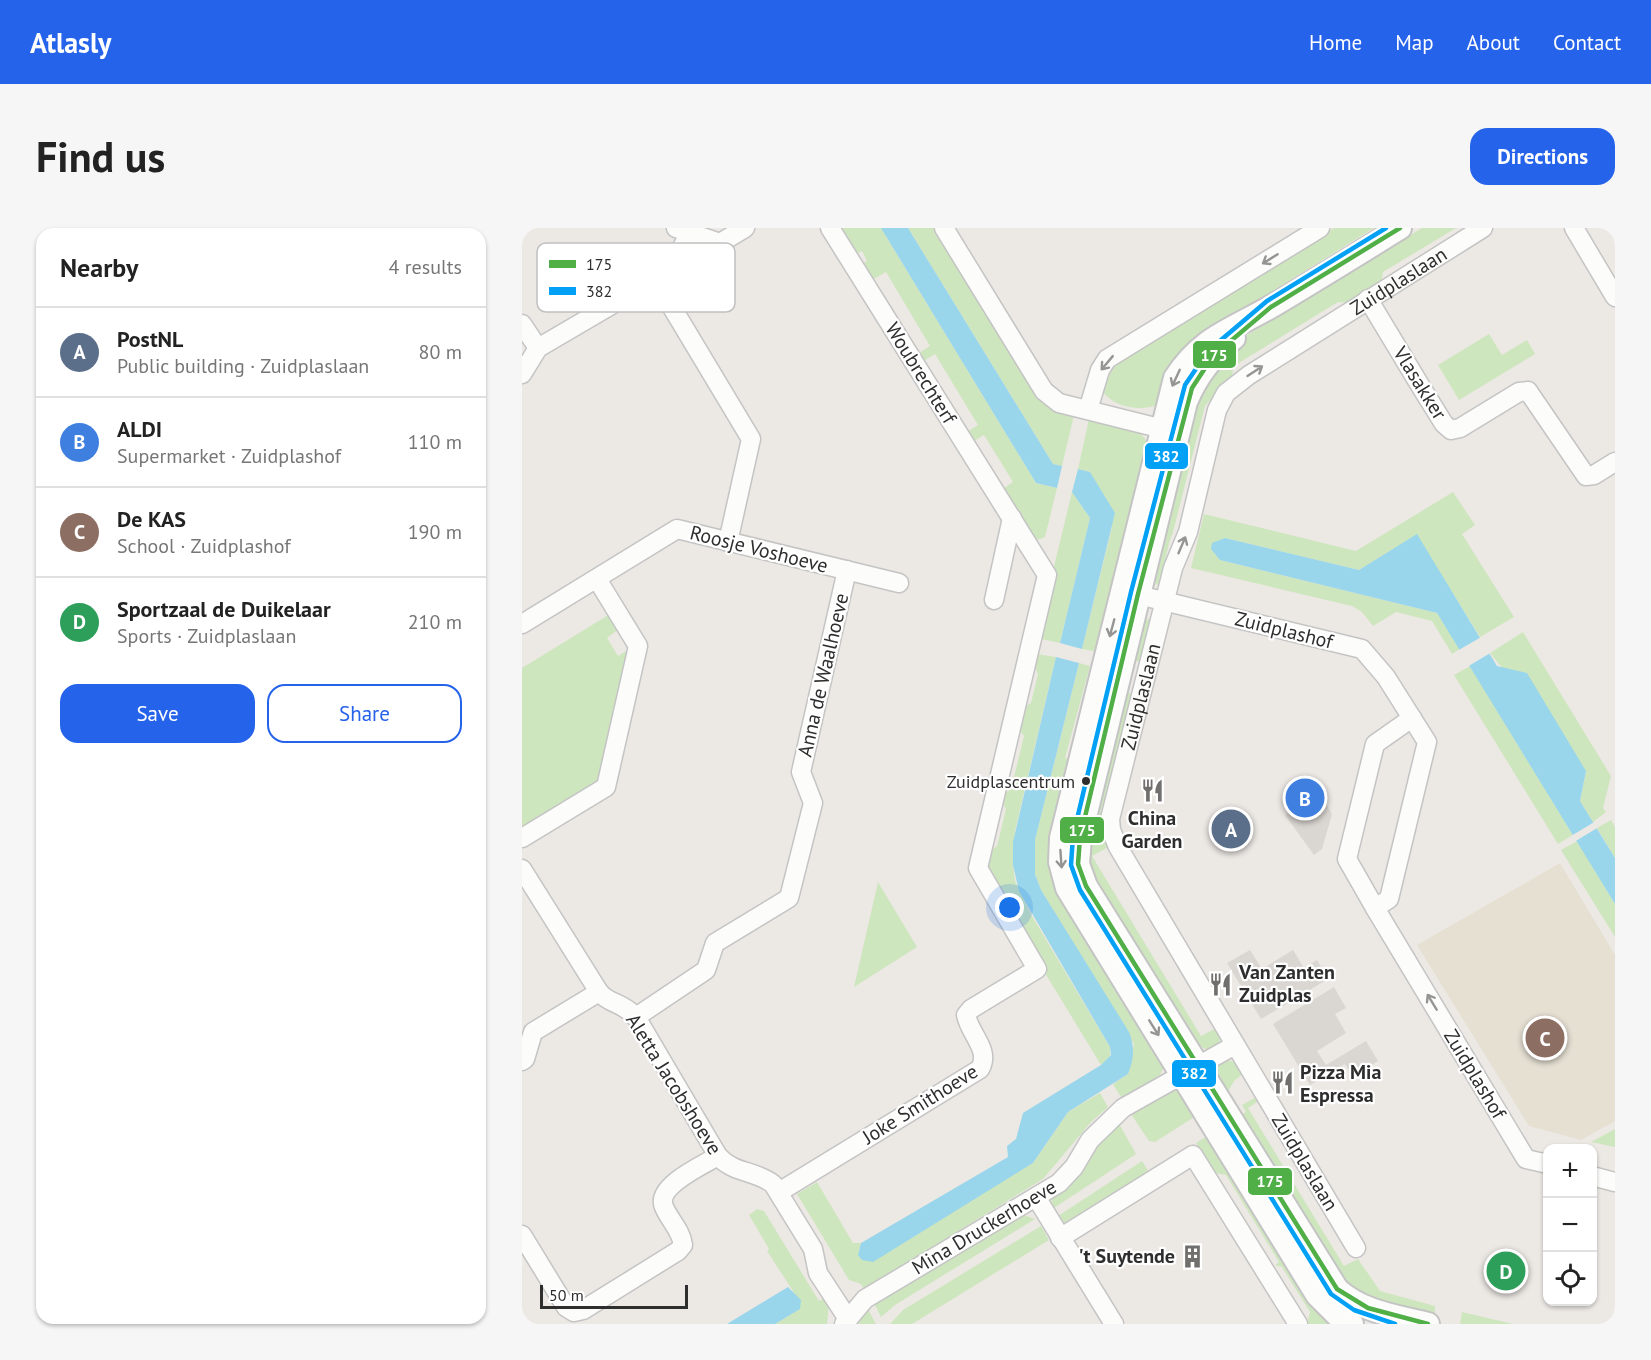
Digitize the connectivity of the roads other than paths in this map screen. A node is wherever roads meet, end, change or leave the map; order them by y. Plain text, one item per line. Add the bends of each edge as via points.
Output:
1 (745, 228) edge
2 (830, 228) edge
3 (944, 228) edge
4 (1320, 228) edge
5 (1400, 228) edge
6 (1483, 228) edge
7 (1574, 228) edge
8 (686, 230) edge
9 (1615, 297) edge
10 (1368, 299) junction
11 (599, 312) edge
12 (675, 312) edge
13 (522, 324) edge
14 (538, 348) junction
15 (522, 374) edge
16 (1088, 410) junction
17 (1171, 431) junction
18 (1615, 462) edge
19 (1012, 518) junction
20 (728, 542) junction
21 (846, 570) junction
22 (597, 579) junction
23 (899, 583) dead end
24 (1130, 592) junction
25 (994, 600) dead end
26 (1164, 600) junction
27 (522, 624) edge
28 (1032, 642) joint
29 (1412, 718) junction
30 (522, 838) edge
31 (522, 869) edge
32 (1375, 908) junction
33 (599, 992) junction
34 (636, 1017) junction
35 (1235, 1045) junction
36 (522, 1061) edge
37 (1191, 1071) junction
38 (718, 1156) junction
39 (1543, 1163) edge
40 (1597, 1177) edge
41 (1615, 1182) edge
42 (778, 1192) junction
43 (1036, 1197) junction
44 (522, 1235) edge
45 (1060, 1238) junction
46 (1356, 1248) dead end
47 (846, 1322) edge
48 (1113, 1324) edge
49 (1298, 1324) edge
50 (1352, 1324) edge
51 (1428, 1324) edge

1 - 8 street via 720,243
2 - 19 street, Woubrechterf
3 - 16 street via 1044,391 1059,403
4 -> 16 street via 1107,360
5 - 17 street, Zuidplaslaan via 1201,345 1175,378
6 - 10 street, Zuidplaslaan
7 - 9 street
10 - 18 street, Vlasakker via 1451,430 1519,392 1528,391 1586,476
26 -> 10 street, Zuidplaslaan via 1188,532 1217,410 1226,393
11 - 14 street
12 - 20 street via 751,439
13 - 14 street
14 - 15 street
16 - 17 street
17 - 24 street, Zuidplaslaan
19 - 25 street
19 - 28 street, Woubrechterf via 1047,575
20 - 21 street, Roosje Voshoeve
20 - 22 street, Roosje Voshoeve via 677,529
21 - 23 street, Roosje Voshoeve
21 - 34 street, Anna de Waalhoeve via 801,772 813,803 789,898 715,943 706,970
22 - 27 street, Roosje Voshoeve
22 - 30 street via 638,646 606,788
24 - 26 street, Zuidplashof
24 - 37 street, Zuidplaslaan via 1078,864 1086,886
26 - 29 street, Zuidplashof via 1362,649 1386,677
26 - 35 street, Zuidplaslaan via 1113,807 1111,830
28 - 42 street, Joke Smithoeve via 978,868 1037,969 971,1009 966,1016 984,1052 980,1069
29 - 32 street, Zuidplashof via 1427,742 1389,898
29 - 32 street, Zuidplashof via 1375,744 1347,859
31 - 33 street
39 -> 32 street, Zuidplashof via 1526,1159
33 - 34 street, Aletta Jacobshoeve via 605,999 626,1006
33 - 36 street via 533,1032
34 - 38 street, Aletta Jacobshoeve
35 - 37 street, Mina Druckerhoeve
35 - 46 street, Zuidplaslaan
37 - 43 street, Mina Druckerhoeve via 1123,1108 1090,1140 1059,1183
37 - 50 street, Zuidplaslaan via 1317,1295
37 - 51 street, Zuidplaslaan via 1337,1289 1363,1307
38 - 42 street, Aletta Jacobshoeve via 727,1166 764,1177
38 - 44 street via 668,1186 663,1196 663,1205 682,1236 683,1245 678,1251 583,1310 574,1312 566,1307
40 - 41 street
42 - 47 street, Aletta Jacobshoeve via 813,1249 818,1273
43 - 45 street
43 - 47 street, Mina Druckerhoeve via 865,1299
45 - 48 street
45 - 49 street via 1193,1155

